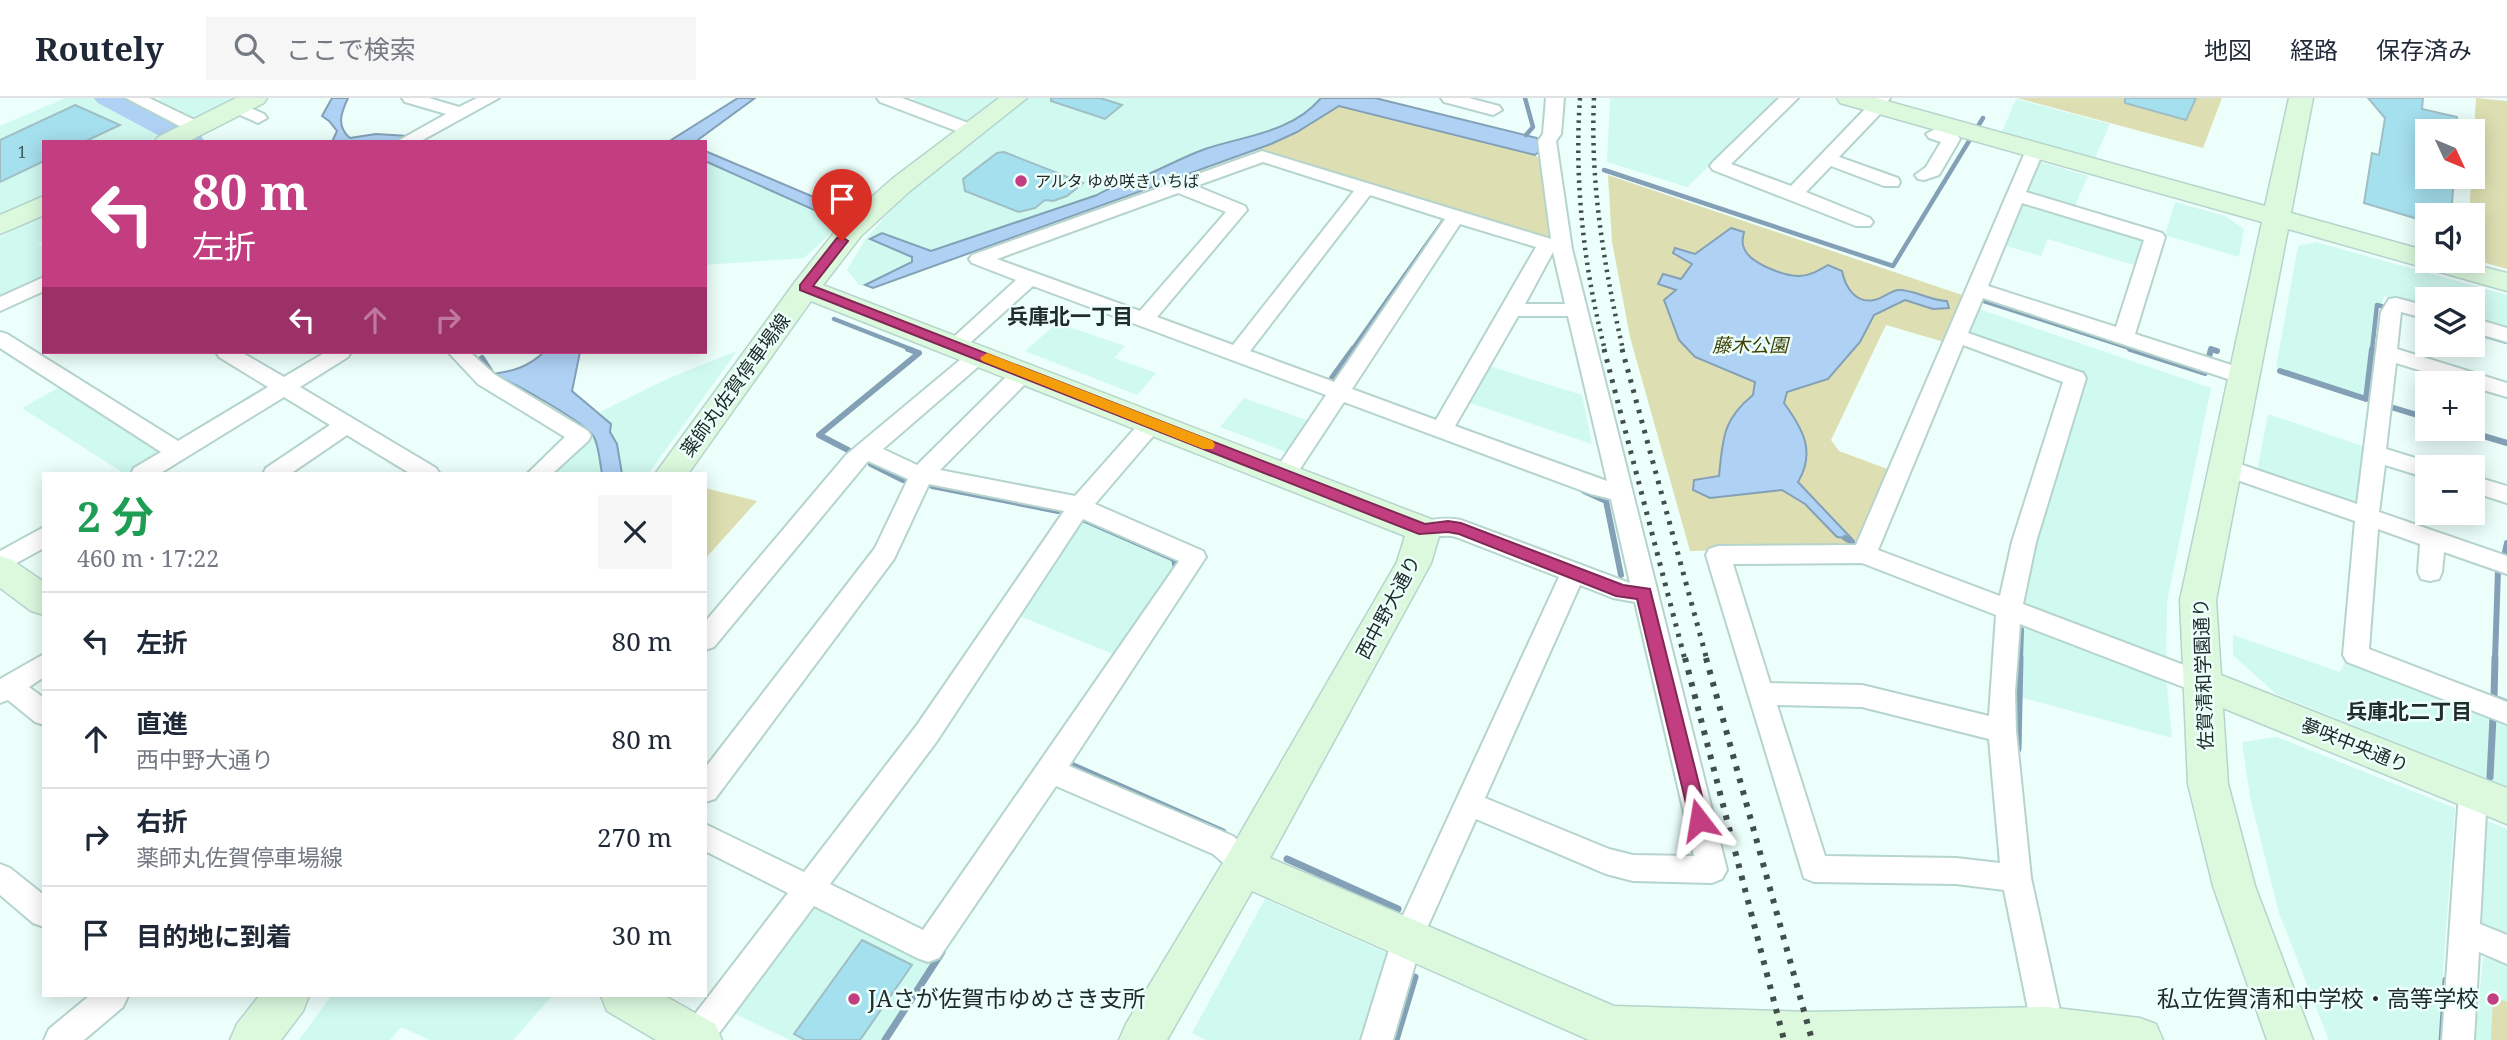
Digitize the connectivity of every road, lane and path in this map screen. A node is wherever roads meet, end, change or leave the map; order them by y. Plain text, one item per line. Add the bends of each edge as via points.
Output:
1 (411, 98) edge
2 (490, 98) edge
3 (886, 98) edge
4 (1015, 98) edge
5 (1450, 98) edge
6 (1555, 98) edge
7 (1789, 98) edge
8 (1849, 98) edge
9 (2301, 98) edge
10 (147, 100) edge
11 (1879, 102) edge
12 (1484, 105) edge
13 (250, 108) edge
14 (461, 113) junction
15 (195, 127) junction
16 (973, 131) junction
17 (1958, 134) junction
18 (412, 138) edge
19 (171, 140) edge
20 (2035, 150) junction
21 (1828, 159) junction
22 (1924, 175) dead end
23 (1891, 182) dead end
24 (1178, 186) junction
25 (1366, 188) junction
26 (1794, 194) junction
27 (2016, 195) junction
28 (42, 205) edge
29 (1456, 216) junction
30 (2276, 219) junction
31 (1863, 222) dead end
32 (0, 226) edge
33 (1554, 247) junction
34 (2415, 256) edge
35 (2475, 273) edge
36 (1030, 278) junction
37 (2507, 282) edge
38 (42, 284) edge
39 (805, 288) junction
40 (1977, 289) junction
41 (0, 304) edge
42 (1511, 310) junction
43 (1574, 310) junction
44 (2415, 310) edge
45 (1144, 319) junction
46 (2485, 329) edge
47 (2507, 335) edge
48 (1956, 336) junction
49 (2123, 337) junction
50 (0, 338) edge
51 (967, 350) junction
52 (2387, 353) junction
53 (229, 354) edge
54 (338, 354) edge
55 (468, 354) edge
56 (1237, 354) junction
57 (2218, 368) junction
58 (1024, 372) junction
59 (283, 387) junction
60 (2507, 390) edge
61 (1338, 391) junction
62 (1152, 423) junction
63 (348, 424) junction
64 (1441, 429) junction
65 (864, 450) junction
66 (178, 452) junction
67 (2374, 453) junction
68 (2415, 466) edge
69 (2225, 467) junction
70 (145, 472) edge
71 (277, 472) edge
72 (417, 472) edge
73 (540, 472) edge
74 (672, 472) edge
75 (922, 474) junction
76 (1284, 475) junction
77 (2485, 488) edge
78 (1619, 492) junction
79 (2507, 495) edge
80 (1080, 506) junction
81 (2367, 517) junction
82 (1424, 530) junction
83 (42, 537) edge
84 (2432, 540) junction
85 (1864, 554) junction
86 (0, 563) edge
87 (2507, 565) edge
88 (0, 569) edge
89 (2430, 572) dead end
90 (1573, 573) junction
91 (1644, 594) junction
92 (42, 600) edge
93 (2009, 610) junction
94 (707, 638) edge
95 (42, 665) edge
96 (2204, 684) junction
97 (5, 689) edge
98 (1760, 694) junction
99 (42, 713) edge
100 (2507, 713) edge
101 (2002, 731) junction
102 (1051, 771) junction
103 (707, 787) edge
104 (2490, 799) edge
105 (1467, 803) junction
106 (707, 838) edge
107 (1245, 864) junction
108 (0, 877) edge
109 (2016, 878) junction
110 (809, 889) junction
111 (38, 898) edge
112 (2465, 932) junction
113 (1408, 937) junction
114 (2507, 950) edge
115 (111, 997) edge
116 (286, 997) edge
117 (625, 997) edge
118 (2048, 1029) junction
119 (1921, 1036) edge
120 (698, 1039) edge
121 (60, 1040) edge
122 (253, 1040) edge
123 (1142, 1040) edge
124 (1377, 1040) edge
125 (2140, 1040) edge
126 (2290, 1040) edge
127 (2458, 1040) edge

1 - 14 street
2 - 14 street
3 - 16 street
4 - 16 street, 薬師丸佐賀停車場線
5 - 12 street
6 - 33 street via 1548,151
7 - 26 street via 1718,166
8 - 11 street
9 - 30 street, 佐賀清和学園通り
10 - 15 street
11 - 17 street
11 - 21 street
13 - 15 street
14 - 18 street
15 - 19 street
16 - 39 street, 薬師丸佐賀停車場線 via 866,215
17 - 20 street
17 - 22 street via 1933,171
20 - 27 street
20 - 30 street
21 - 23 street
21 - 26 street
24 - 25 street via 1262,156
24 - 36 street via 979,259
24 - 45 street via 1238,209
25 - 29 street
25 - 56 street
26 - 31 street
27 - 40 street
27 - 49 street via 2155,237
28 - 32 street
29 - 33 street
29 - 61 street
30 - 34 street
30 - 57 street, 佐賀清和学園通り
33 - 42 street
33 - 43 street
35 - 37 street
36 - 45 street
36 - 51 street
38 - 41 street
39 - 51 street, 西中野大通り
39 - 74 street, 薬師丸佐賀停車場線
40 - 48 street
40 - 49 street
42 - 43 street
42 - 64 street
43 - 78 street
44 - 52 street via 2396,304 2392,309
45 - 56 street
46 - 47 street
48 - 85 street
48 - 93 street via 2075,378 2024,542
49 - 57 street
50 - 66 street
51 - 58 street, 西中野大通り
51 - 65 street
52 - 60 street
52 - 67 street
53 - 59 street
54 - 59 street
55 - 73 street via 486,379 580,436
56 - 61 street
57 - 69 street, 佐賀清和学園通り
58 - 62 street, 西中野大通り
58 - 75 street
59 - 63 street
59 - 66 street
61 - 64 street
61 - 76 street
62 - 76 street, 西中野大通り
62 - 80 street
63 - 71 street
63 - 72 street
64 - 78 street
65 - 75 street
65 - 94 street
66 - 70 street
67 - 68 street
67 - 81 street
69 - 81 street
69 - 96 street, 佐賀清和学園通り via 2198,600
75 - 80 street
75 - 103 street via 885,553
76 - 82 street, 西中野大通り
77 - 79 street
78 - 91 street
80 - 102 street via 1194,557
80 - 110 street via 927,733
81 - 84 street
81 - 100 street via 2356,655
82 - 90 street via 1461,529
82 - 107 street, 西中野大通り via 1414,563
83 - 86 street
84 - 87 street
84 - 89 street
85 - 93 street
85 - 98 street via 1718,555
88 - 92 street
90 - 91 street
90 - 105 street
91 - 105 street via 1712,870 1633,868 1606,861
93 - 96 street
93 - 101 street
95 - 97 street
96 - 104 street, 夢咲中央通り
96 - 126 street, 佐賀清和学園通り via 2207,784 2234,886
97 - 99 street
98 - 101 street via 1862,696
98 - 109 street via 1814,869 1956,871
101 - 109 street
102 - 107 street via 1223,845
102 - 110 street via 928,948
104 - 112 street
105 - 113 street
106 - 110 street
107 - 113 street via 1265,877
107 - 123 street, 西中野大通り
108 - 111 street
109 - 118 street
110 - 120 street
112 - 114 street
112 - 127 street
113 - 119 street via 1613,1028
113 - 124 street
115 - 121 street
116 - 122 street
117 - 120 street
118 - 119 street
118 - 125 street

